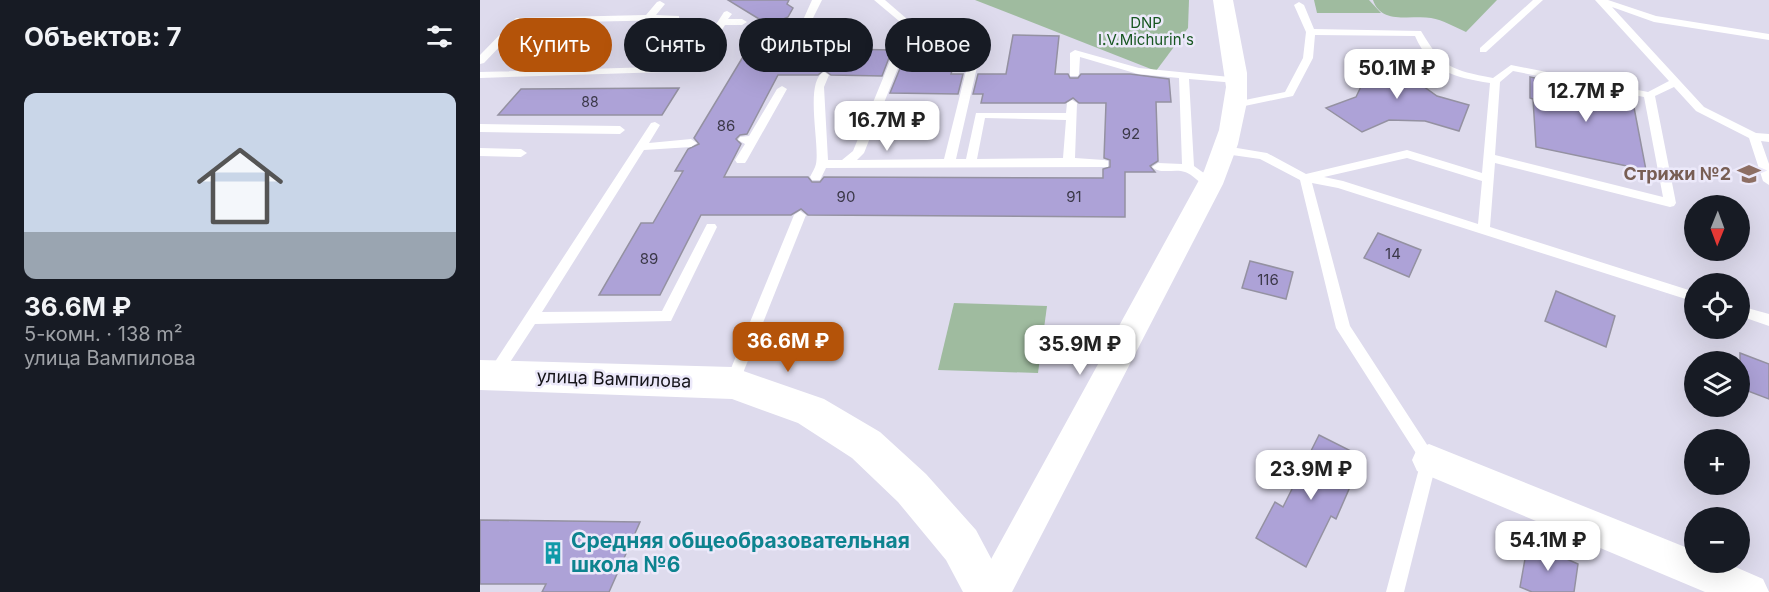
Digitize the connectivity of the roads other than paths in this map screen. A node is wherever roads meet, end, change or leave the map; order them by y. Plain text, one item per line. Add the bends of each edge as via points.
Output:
1 (817, 0) edge
2 (879, 0) edge
3 (1223, 0) edge
4 (1538, 0) edge
5 (1600, 0) edge
6 (660, 4) dead end
7 (1299, 5) dead end
8 (624, 18) edge
9 (649, 18) edge
10 (808, 18) edge
11 (901, 18) edge
12 (739, 21) edge
13 (1311, 32) junction
14 (1769, 37) edge
15 (1483, 50) dead end
16 (480, 60) edge
17 (1074, 74) dead end
18 (480, 75) edge
19 (824, 75) dead end
20 (1184, 75) junction
21 (1236, 80) junction
22 (1495, 81) junction
23 (1675, 82) junction
24 (782, 89) dead end
25 (1649, 96) junction
26 (1072, 103) dead end
27 (1234, 105) junction
28 (1071, 117) junction
29 (655, 125) dead end
30 (480, 128) edge
31 (620, 130) dead end
32 (1754, 136) junction
33 (1769, 138) edge
34 (691, 143) dead end
35 (641, 147) junction
36 (1225, 150) junction
37 (480, 153) edge
38 (521, 153) dead end
39 (1490, 158) junction
40 (741, 160) dead end
41 (1069, 162) junction
42 (949, 163) junction
43 (971, 163) junction
44 (822, 164) junction
45 (845, 164) junction
46 (1104, 164) dead end
47 (1158, 167) dead end
48 (1200, 176) junction
49 (816, 177) dead end
50 (1305, 178) junction
51 (1488, 179) junction
52 (1769, 181) edge
53 (800, 215) dead end
54 (711, 227) dead end
55 (1484, 230) junction
56 (1684, 294) edge
57 (1750, 314) edge
58 (530, 318) junction
59 (1769, 320) edge
60 (487, 375) edge
61 (732, 383) junction
62 (1429, 460) junction
63 (987, 592) edge
64 (992, 592) edge
65 (1395, 592) edge
66 (1749, 592) edge

1 - 10 lane
2 - 11 lane
3 - 21 street
4 - 15 lane
5 - 14 lane via 1654,19
5 - 23 lane
6 - 9 lane
7 - 13 lane
8 - 16 lane via 519,20
12 - 18 lane via 724,18 692,69
13 - 22 lane via 1418,33 1427,54 1454,74
13 - 27 lane via 1308,58 1289,94
17 - 20 lane via 1075,53 1138,71
19 - 44 lane via 819,87
20 - 21 lane
20 - 48 lane
21 - 27 street
22 - 25 lane via 1511,68
22 - 39 lane
23 - 25 lane
23 - 32 lane via 1700,109
24 - 40 lane via 748,139
25 - 39 lane via 1670,203
26 - 28 lane
27 - 36 street
28 - 41 lane
28 - 43 lane via 980,115
29 - 35 lane
30 - 31 lane
32 - 33 lane
32 - 52 lane
34 - 35 lane
35 - 58 lane
36 - 48 street
36 - 50 lane via 1263,156
37 - 38 lane
39 - 51 lane
41 - 43 lane
41 - 46 lane
42 - 43 lane
42 - 45 lane
42 - 45 lane via 980,33 907,32 858,153
44 - 45 lane
44 - 49 lane
47 - 48 lane
48 - 64 street
50 - 51 lane via 1407,154
50 - 55 lane via 1339,184
50 - 62 lane via 1343,328
51 - 55 lane
53 - 61 lane
54 - 58 lane via 666,317
55 - 56 lane
57 - 59 lane
58 - 60 lane
60 - 61 street, улица Вампилова
61 - 63 street, улица Вампилова via 811,411 866,445 912,488 961,545
62 - 65 lane
62 - 66 street

